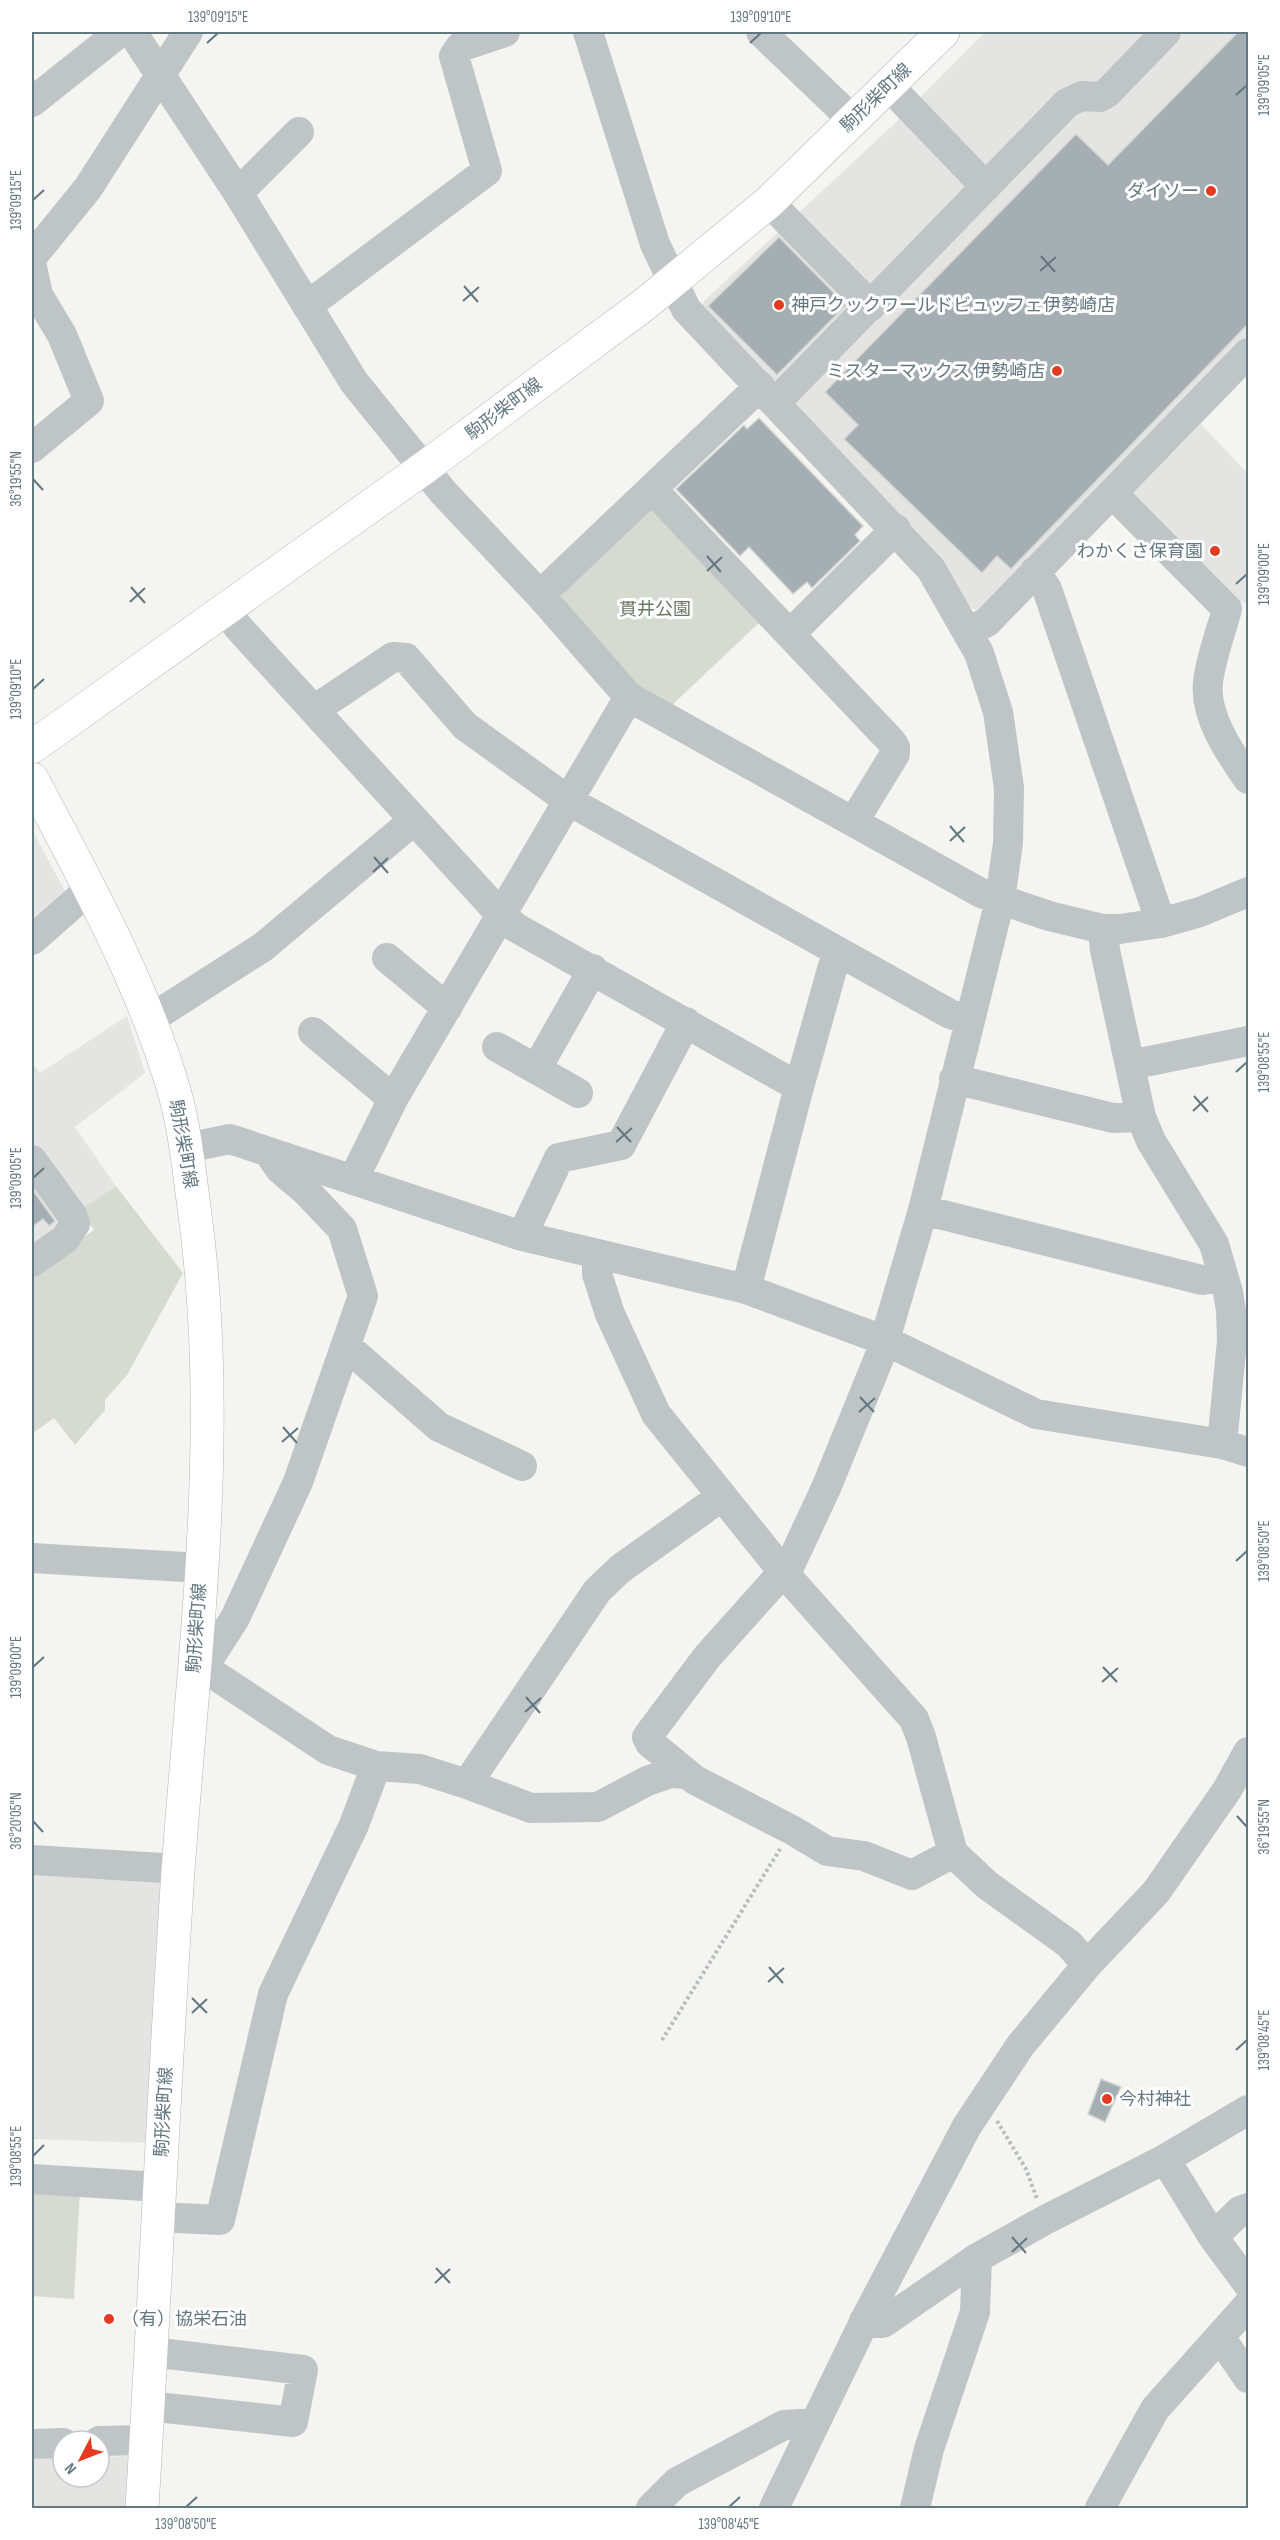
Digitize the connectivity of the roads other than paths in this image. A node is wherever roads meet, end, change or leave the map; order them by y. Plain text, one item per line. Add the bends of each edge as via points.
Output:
1 (120, 32) edge
2 (132, 32) edge
3 (188, 32) edge
4 (506, 32) edge
5 (588, 32) edge
6 (761, 32) edge
7 (943, 32) edge
8 (1166, 32) edge
9 (159, 75) junction
10 (889, 86) junction
11 (32, 102) edge
12 (853, 120) junction
13 (299, 132) dead end
14 (986, 187) junction
15 (238, 193) junction
16 (769, 202) junction
17 (32, 257) edge
18 (32, 267) edge
19 (673, 281) junction
20 (307, 306) junction
21 (871, 306) junction
22 (1243, 369) edge
23 (768, 394) junction
24 (32, 448) edge
25 (424, 468) junction
26 (652, 489) junction
27 (1113, 494) junction
28 (896, 529) junction
29 (1035, 571) junction
30 (540, 595) junction
31 (226, 609) junction
32 (1238, 612) edge
33 (968, 632) junction
34 (790, 634) junction
35 (629, 697) junction
36 (314, 710) junction
37 (32, 747) edge
38 (1248, 779) edge
39 (32, 780) edge
40 (569, 801) junction
41 (413, 821) junction
42 (854, 821) junction
43 (90, 889) junction
44 (1248, 892) edge
45 (1000, 900) junction
46 (501, 915) junction
47 (1161, 923) junction
48 (1103, 929) junction
49 (32, 940) edge
50 (840, 954) junction
51 (387, 958) dead end
52 (593, 969) junction
53 (447, 1008) junction
54 (149, 1020) junction
55 (970, 1020) junction
56 (686, 1022) junction
57 (313, 1032) dead end
58 (1248, 1041) edge
59 (498, 1047) dead end
60 (1130, 1065) junction
61 (537, 1068) junction
62 (954, 1080) junction
63 (799, 1087) junction
64 (578, 1093) dead end
65 (393, 1099) junction
66 (1141, 1117) junction
67 (186, 1148) junction
68 (268, 1151) junction
69 (32, 1160) edge
70 (353, 1180) junction
71 (923, 1210) junction
72 (522, 1236) junction
73 (597, 1254) junction
74 (32, 1262) edge
75 (1223, 1276) junction
76 (746, 1289) junction
77 (886, 1341) junction
78 (346, 1346) junction
79 (1235, 1448) edge
80 (522, 1466) dead end
81 (721, 1497) junction
82 (32, 1558) edge
83 (201, 1568) junction
84 (784, 1573) junction
85 (195, 1662) junction
86 (1248, 1752) edge
87 (376, 1766) junction
88 (685, 1774) junction
89 (467, 1784) junction
90 (1238, 1797) edge
91 (953, 1853) junction
92 (32, 1860) edge
93 (179, 1869) junction
94 (1087, 1965) junction
95 (1248, 2110) edge
96 (1165, 2159) junction
97 (32, 2180) edge
98 (159, 2202) junction
99 (1248, 2208) edge
100 (1213, 2236) junction
101 (977, 2258) junction
102 (1248, 2284) edge
103 (1248, 2305) edge
104 (864, 2321) junction
105 (1220, 2337) junction
106 (151, 2352) junction
107 (1248, 2378) edge
108 (148, 2406) junction
109 (815, 2423) junction
110 (146, 2440) junction
111 (111, 2441) edge
112 (51, 2443) edge
113 (32, 2444) edge
114 (142, 2508) edge
115 (651, 2508) edge
116 (774, 2508) edge
117 (915, 2508) edge
118 (1100, 2508) edge

1 - 11 street
2 - 9 street
3 - 9 street
4 - 20 street via 460,47 454,56 487,171
5 - 19 street via 644,213
6 - 12 street
7 - 10 main road, 駒形柴町線
8 - 14 street via 1107,93 1100,97 1082,96 1067,103
9 - 15 street
9 - 17 street via 88,188
10 - 12 main road, 駒形柴町線
10 - 14 street
12 - 16 main road, 駒形柴町線
13 - 15 street
14 - 21 street
15 - 20 street
16 - 19 main road, 駒形柴町線
16 - 21 street
18 - 24 street via 38,295 62,335 89,401
19 - 23 street via 686,309
19 - 25 main road, 駒形柴町線
20 - 25 street via 354,382
21 - 23 street
22 - 27 street
23 - 26 street
23 - 28 street
25 - 30 street
25 - 31 main road, 駒形柴町線
26 - 30 street
26 - 34 street
27 - 29 street
27 - 32 street
28 - 33 street via 931,569
28 - 34 street
29 - 33 street via 987,622
29 - 47 street via 1047,589
30 - 35 street
31 - 36 street
31 - 37 main road, 駒形柴町線
32 - 38 street via 1208,683 1210,709 1233,758
33 - 45 street via 998,712 1007,762 1009,824
34 - 42 street via 895,747 895,754
35 - 40 street
35 - 42 street
36 - 40 street via 393,657 406,658 465,726
36 - 41 street
39 - 43 main road, 駒形柴町線
40 - 46 street
40 - 50 street
41 - 46 street
41 - 54 street via 264,947
42 - 45 street
43 - 49 street
43 - 54 main road, 駒形柴町線
44 - 47 street
45 - 48 street
45 - 55 street
46 - 52 street via 515,927
46 - 53 street
47 - 48 street
48 - 60 street
50 - 55 street via 950,1014
50 - 63 street
51 - 53 street
52 - 56 street
52 - 61 street
53 - 65 street
54 - 67 main road, 駒形柴町線 via 175,1096
55 - 62 street
56 - 63 street
56 - 72 street via 621,1144 559,1158
57 - 65 street
58 - 60 street
59 - 61 street
60 - 66 street
61 - 64 street
62 - 66 street via 1113,1118
62 - 71 street
63 - 76 street
65 - 70 street
66 - 75 street via 1151,1141 1214,1244
67 - 68 street via 230,1139
67 - 83 main road, 駒形柴町線 via 199,1240 208,1366
68 - 70 street
68 - 78 street via 280,1169 342,1229 363,1296
69 - 74 street via 75,1224 65,1239
70 - 72 street
71 - 75 street via 1202,1280
71 - 77 street
72 - 73 street
73 - 76 street
73 - 81 street via 597,1274 610,1314 656,1414
75 - 79 street via 1232,1311
76 - 77 street
77 - 79 street via 1035,1414
77 - 84 street via 826,1488
78 - 80 street via 439,1427
78 - 85 street via 298,1482 235,1618 210,1657
81 - 84 street
81 - 89 street via 620,1569 597,1591
82 - 83 street
83 - 85 main road, 駒形柴町線
84 - 88 street via 707,1657 647,1737
84 - 91 street via 914,1719
85 - 87 street via 328,1750
85 - 93 main road, 駒形柴町線
86 - 90 street
87 - 89 street via 420,1769
87 - 98 street via 354,1825 273,1994 220,2220
88 - 89 street via 670,1773 647,1781 598,1807 531,1808
88 - 91 street via 827,1851 864,1856 912,1875
90 - 94 street
91 - 94 street via 987,1885 1069,1944
92 - 93 street
93 - 98 main road, 駒形柴町線
94 - 104 street via 1020,2046 967,2126
95 - 96 street
96 - 100 street
96 - 101 street
97 - 98 street
98 - 106 main road, 駒形柴町線
99 - 100 street
100 - 102 street
101 - 104 street via 883,2323
101 - 117 street via 975,2312 929,2450
103 - 105 street
104 - 109 street
105 - 107 street
105 - 118 street via 1155,2409
106 - 108 main road, 駒形柴町線
106 - 108 street via 303,2370 293,2422
108 - 110 main road, 駒形柴町線
109 - 115 street via 784,2425 677,2482
109 - 116 street
110 - 111 street
110 - 114 main road, 駒形柴町線
112 - 113 street

